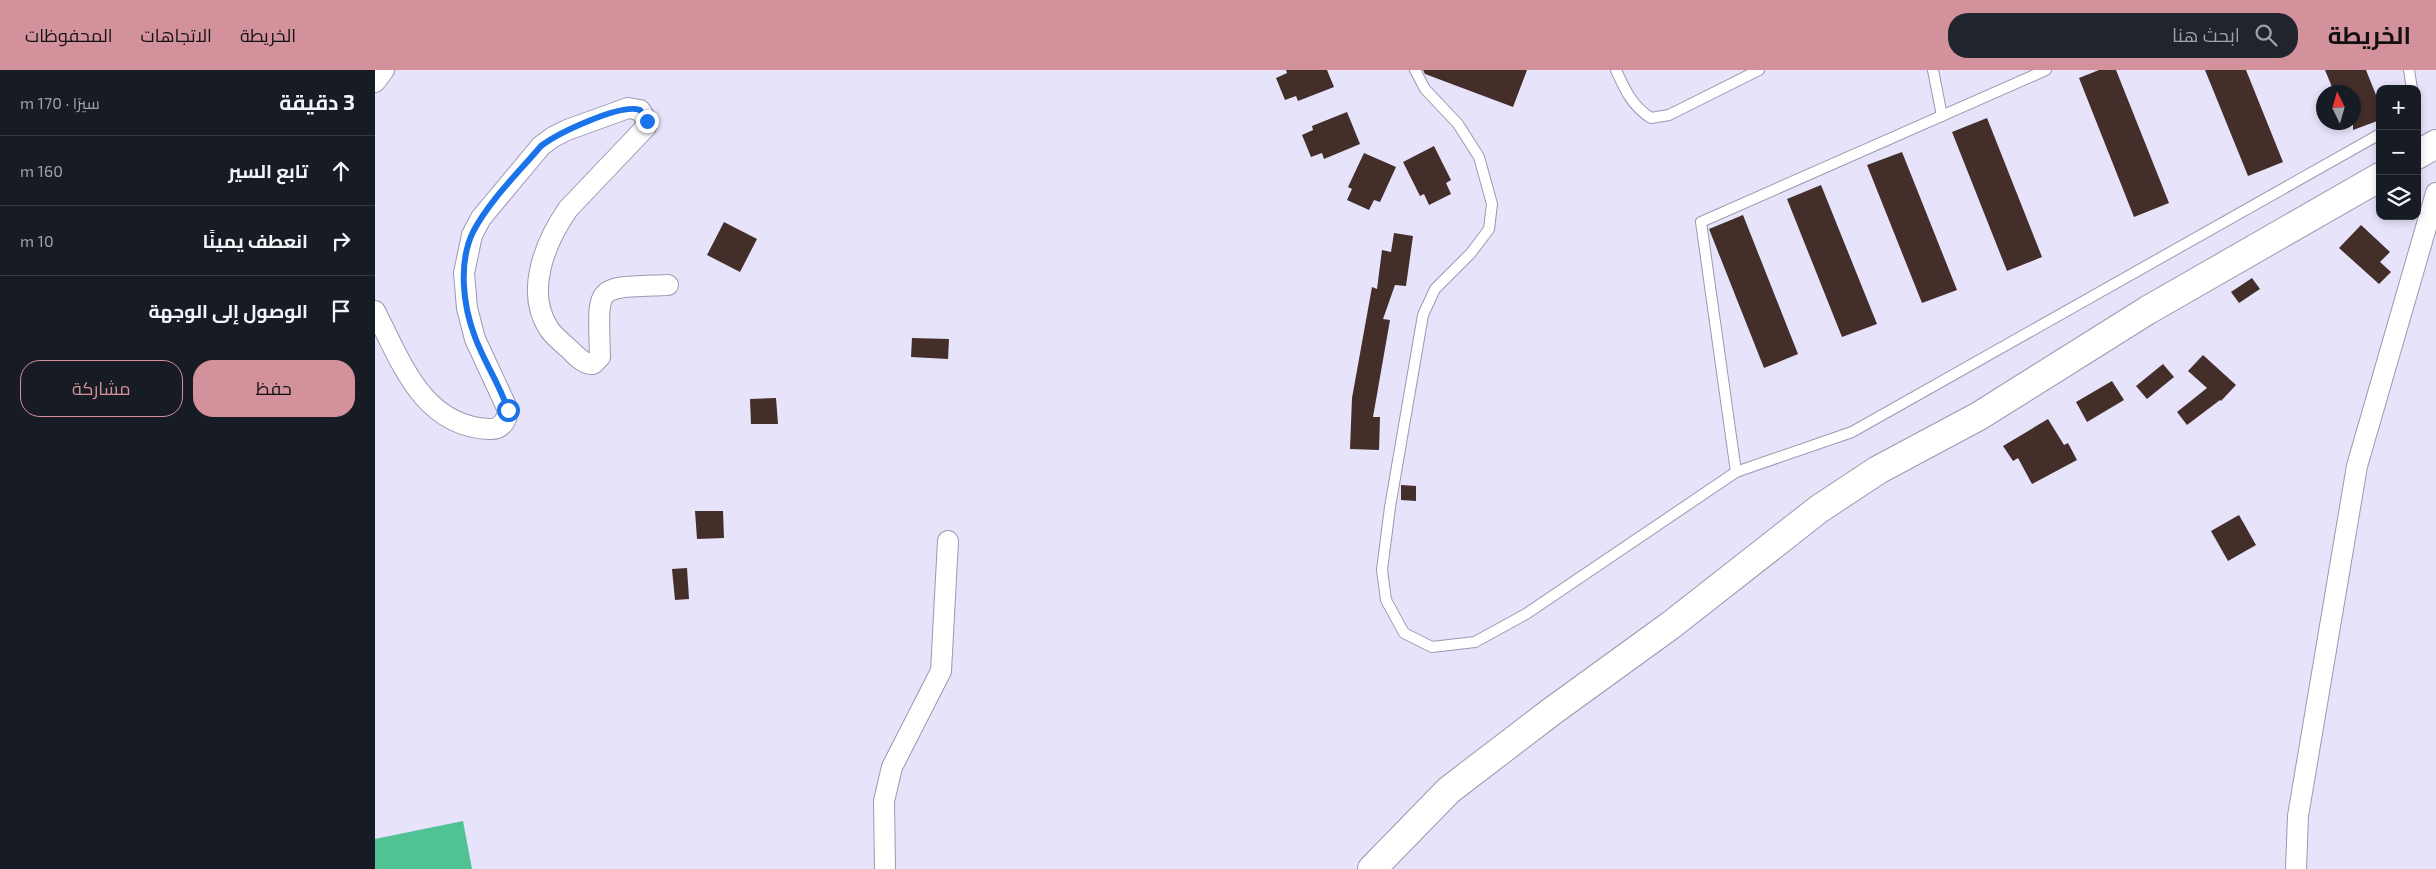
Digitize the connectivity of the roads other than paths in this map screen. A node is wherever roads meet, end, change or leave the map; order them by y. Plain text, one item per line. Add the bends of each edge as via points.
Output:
1 (384, 70) edge
2 (1415, 70) edge
3 (1616, 70) edge
4 (1759, 70) edge
5 (1933, 70) edge
6 (2046, 70) edge
7 (2409, 70) edge
8 (375, 82) edge
9 (2411, 85) edge
10 (1942, 116) junction
11 (2376, 136) edge
12 (2436, 144) edge
13 (2421, 153) edge
14 (2376, 179) edge
15 (2436, 193) edge
16 (667, 284) dead end
17 (375, 311) edge
18 (1736, 472) junction
19 (948, 541) dead end
20 (885, 869) edge
21 (1372, 869) edge
22 (2296, 869) edge

1 - 8 street
2 - 18 lane via 1425,89 1458,124 1479,157 1492,204 1489,228 1471,253 1435,289 1423,315 1382,570 1386,600 1404,633 1432,647 1475,642 1526,614
3 - 4 lane via 1638,110 1651,118 1669,115
5 - 10 lane
6 - 10 lane
7 - 9 lane
10 - 18 lane via 1701,222
11 - 18 lane via 1852,432
12 - 13 main road
14 - 21 main road via 2148,310 1979,416 1878,470 1819,509 1671,625 1449,790
15 - 22 street via 2357,466 2299,807
16 - 17 street via 619,287 601,297 598,309 600,357 593,364 585,362 556,338 545,323 539,305 543,256 558,224 580,195 646,127 647,121 640,110 628,108 567,130 541,146 481,218 472,235 464,273 467,308 475,339 508,410 505,422 488,429 465,425 430,405 412,384
19 - 20 street via 941,671 892,767 884,802

